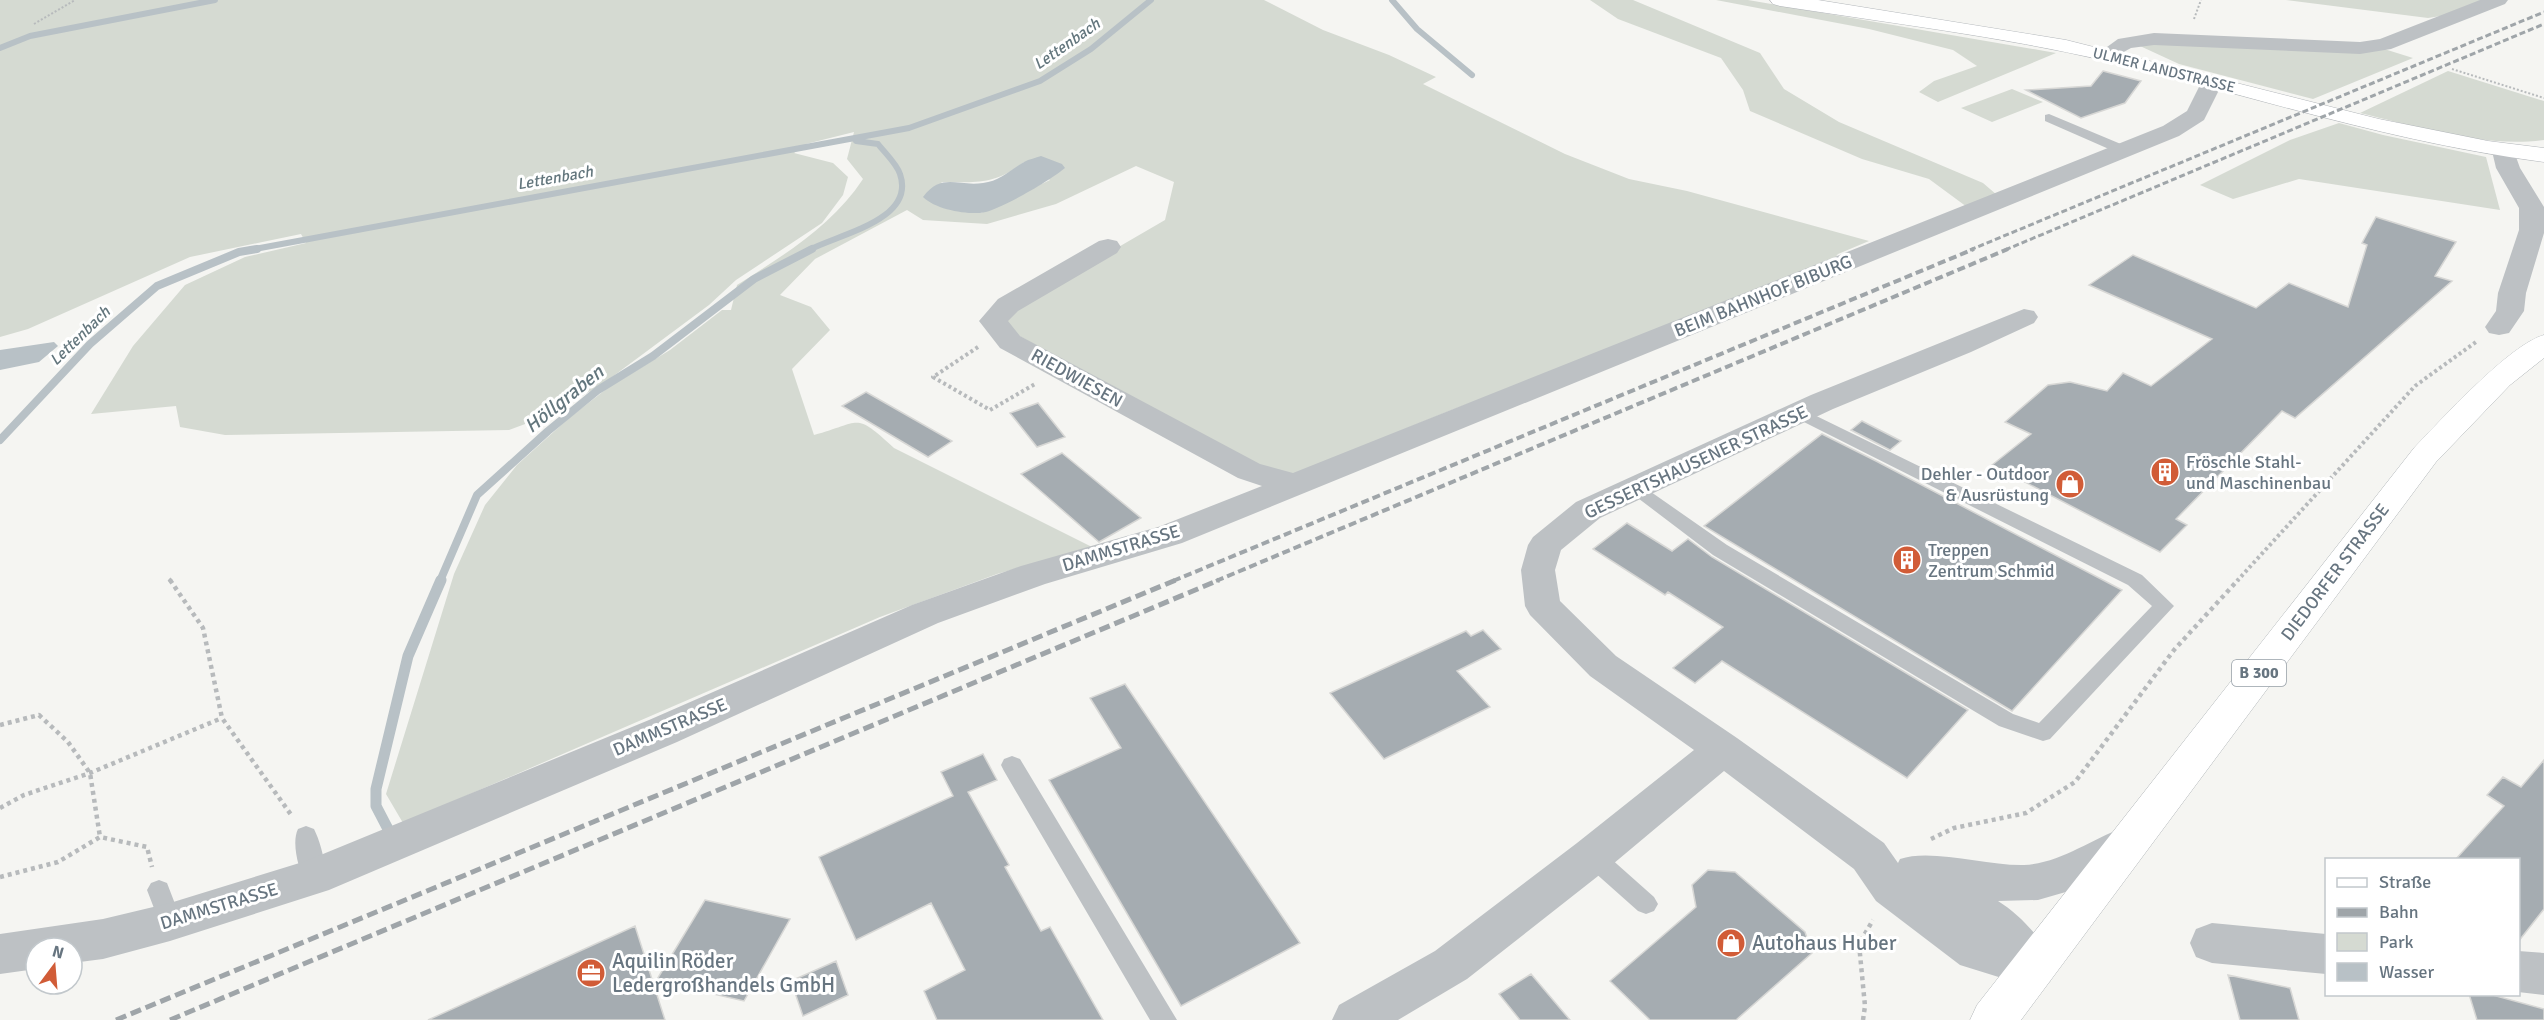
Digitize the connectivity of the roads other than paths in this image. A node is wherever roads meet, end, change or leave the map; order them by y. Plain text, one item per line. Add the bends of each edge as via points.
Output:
1 (1780, 0) edge
2 (2498, 0) edge
3 (2107, 55) junction
4 (2212, 82) junction
5 (2049, 117) dead end
6 (2123, 150) junction
7 (2504, 151) junction
8 (2544, 155) edge
9 (1108, 248) dead end
10 (2024, 317) dead end
11 (2499, 327) road end
12 (2544, 344) edge
13 (1800, 412) junction
14 (1293, 484) junction
15 (1635, 489) junction
16 (1723, 749) junction
17 (1012, 765) dead end
18 (306, 836) road end
19 (2129, 842) junction
20 (1592, 856) junction
21 (1896, 871) junction
22 (314, 877) junction
23 (1646, 904) dead end
24 (84, 942) edge
25 (2212, 943) dead end
26 (24, 951) edge
27 (0, 954) edge
28 (2325, 954) edge
29 (2034, 968) junction
30 (2520, 971) edge
31 (2544, 974) edge
32 (1164, 1020) edge
33 (1355, 1020) edge
34 (1993, 1020) edge

1 - 3 main road, ULMER LANDSTRASSE via 2025,38
2 - 3 street via 2376,46 2154,39 2125,43
3 - 4 main road, ULMER LANDSTRASSE
4 - 6 street, BEIM BAHNHOF BIBURG via 2201,107 2186,123
4 - 7 main road, ULMER LANDSTRASSE via 2431,140
5 - 6 lane
6 - 14 street, BEIM BAHNHOF BIBURG
7 - 8 main road, ULMER LANDSTRASSE
7 - 11 street via 2508,168 2532,208 2532,230 2510,311
9 - 14 street, RIEDWIESEN via 1008,306 993,321 1011,342 1186,438 1249,471
10 - 13 street, GESSERTSHAUSENER STRASSE
12 - 19 main road, DIEDORFER STRASSE / B 300 via 2500,379 2425,455
13 - 15 street, GESSERTSHAUSENER STRASSE
13 - 15 lane via 2135,580 2164,606 2043,733 2006,720 1720,550
14 - 22 street, DAMMSTRASSE via 1170,535 1033,575 926,614
15 - 16 street, GESSERTSHAUSENER STRASSE via 1588,510 1545,545 1538,570 1543,606 1603,666
16 - 20 street
16 - 21 street, GESSERTSHAUSENER STRASSE
17 - 32 lane
18 - 22 lane
19 - 21 street, GESSERTSHAUSENER STRASSE via 2085,868 2038,882 1969,880
19 - 29 main road, DIEDORFER STRASSE / B 300
20 - 23 lane
20 - 33 street via 1451,965
21 - 29 street, GESSERTSHAUSENER STRASSE via 1976,951
22 - 24 street, DAMMSTRASSE via 165,906 103,939
25 - 28 street
26 - 27 street
29 - 34 main road, DIEDORFER STRASSE / B 300
30 - 31 street

